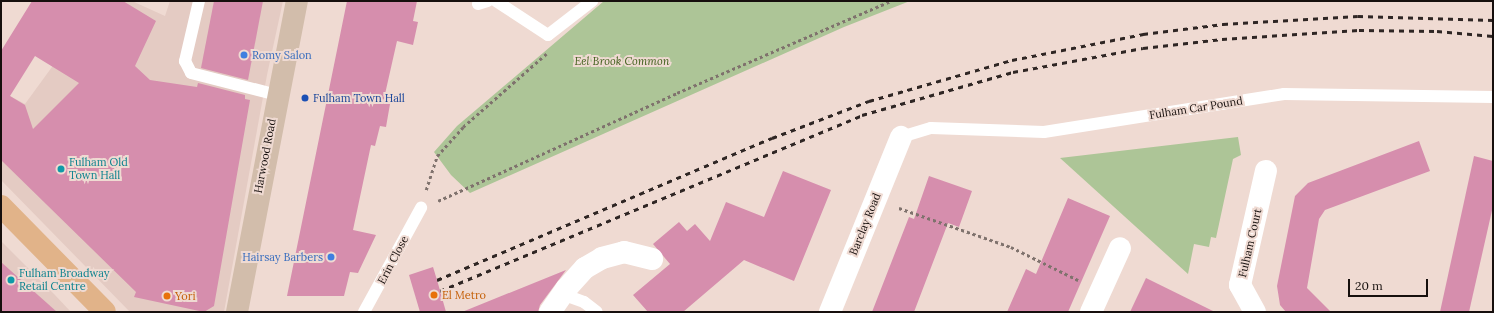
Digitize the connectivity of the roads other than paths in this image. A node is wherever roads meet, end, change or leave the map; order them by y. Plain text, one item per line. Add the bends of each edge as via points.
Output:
1 (199, 1) edge
2 (297, 1) edge
3 (496, 1) edge
4 (592, 1) edge
5 (277, 96) junction
6 (1493, 97) edge
7 (901, 137) joint
8 (1266, 171) dead end
9 (1, 206) edge
10 (421, 208) road end
11 (1120, 248) dead end
12 (652, 259) dead end
13 (562, 294) junction
14 (105, 312) edge
15 (236, 312) edge
16 (364, 312) edge
17 (550, 312) edge
18 (597, 312) edge
19 (830, 312) edge
20 (1091, 312) edge
21 (1255, 312) edge

1 - 5 lane via 185,61 191,73
2 - 5 main road, Harwood Road
3 - 4 lane via 548,36
5 - 15 main road, Harwood Road
6 - 7 lane, Fulham Car Pound via 1284,94 1044,132 931,128
7 - 19 street, Barclay Road
8 - 21 street, Fulham Court via 1240,285
9 - 14 main road
10 - 16 lane, Erin Close
11 - 20 street
12 - 13 street via 624,252 602,258 585,268
13 - 17 street
13 - 18 lane via 584,302

